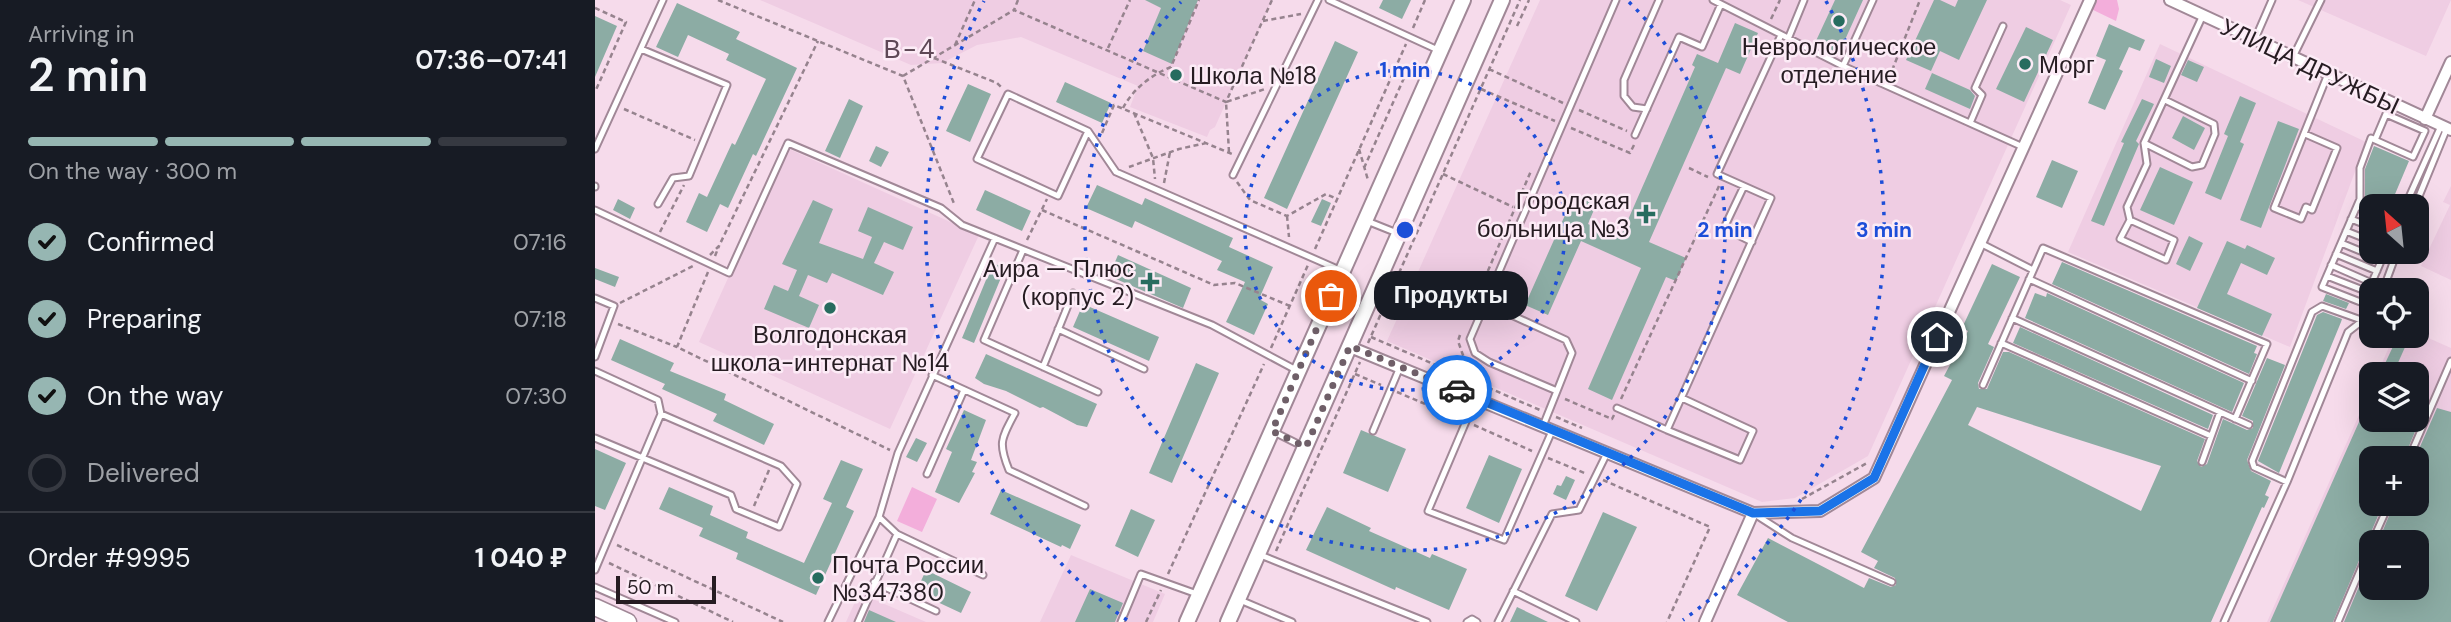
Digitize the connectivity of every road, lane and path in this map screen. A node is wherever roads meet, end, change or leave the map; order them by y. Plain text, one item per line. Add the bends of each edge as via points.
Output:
1 (663, 0) edge
2 (718, 0) edge
3 (975, 0) edge
4 (1019, 0) edge
5 (1130, 0) edge
6 (1199, 0) edge
7 (1272, 0) edge
8 (1318, 0) edge
9 (1329, 0) edge
10 (1425, 0) edge
11 (1463, 0) edge
12 (1503, 0) edge
13 (1520, 0) edge
14 (1529, 0) edge
15 (1616, 0) edge
16 (1659, 0) edge
17 (1713, 0) edge
18 (1780, 0) edge
19 (1804, 0) edge
20 (1873, 0) edge
21 (1920, 0) edge
22 (2090, 0) edge
23 (2169, 0) edge
24 (2272, 0) edge
25 (2321, 0) edge
26 (1721, 4) junction
27 (595, 8) edge
28 (1014, 10) junction
29 (1312, 12) junction
30 (2203, 15) junction
31 (1263, 21) junction
32 (1517, 26) dead end
33 (2003, 26) dead end
34 (1767, 28) junction
35 (1781, 35) junction
36 (1409, 36) junction
37 (1788, 39) junction
38 (2255, 39) junction
39 (818, 41) junction
40 (954, 45) junction
41 (641, 49) junction
42 (1107, 49) junction
43 (1440, 51) junction
44 (2293, 57) junction
45 (933, 58) junction
46 (2451, 62) edge
47 (1843, 66) junction
48 (1159, 72) junction
49 (2328, 75) junction
50 (903, 76) junction
51 (1404, 79) dead end
52 (1277, 84) junction
53 (1886, 86) junction
54 (595, 92) edge
55 (1008, 94) junction
56 (2165, 100) junction
57 (1226, 102) junction
58 (1563, 103) dead end
59 (615, 105) junction
60 (1123, 108) junction
61 (1647, 109) junction
62 (2392, 111) junction
63 (1134, 113) junction
64 (1555, 121) dead end
65 (2422, 122) junction
66 (1970, 123) junction
67 (2446, 128) edge
68 (1088, 131) junction
69 (2305, 134) junction
70 (1635, 135) dead end
71 (2373, 139) junction
72 (703, 143) junction
73 (1097, 143) junction
74 (1206, 143) junction
75 (2144, 143) junction
76 (2023, 147) junction
77 (595, 149) edge
78 (1170, 152) junction
79 (1229, 152) junction
80 (1153, 158) junction
81 (1241, 158) junction
82 (1364, 168) dead end
83 (1689, 168) dead end
84 (1531, 170) dead end
85 (1116, 172) junction
86 (1443, 174) junction
87 (1233, 175) joint
88 (689, 176) junction
89 (1710, 178) dead end
90 (1721, 183) dead end
91 (1744, 186) junction
92 (1159, 191) junction
93 (1051, 192) junction
94 (2411, 194) edge
95 (2420, 194) edge
96 (1337, 199) junction
97 (658, 204) dead end
98 (2357, 206) joint
99 (1514, 208) junction
100 (595, 210) edge
101 (1042, 210) junction
102 (1287, 216) junction
103 (2351, 219) junction
104 (1366, 220) junction
105 (2130, 220) junction
106 (2359, 222) edge
107 (962, 225) junction
108 (2346, 231) junction
109 (1400, 234) junction
110 (2359, 236) edge
111 (995, 238) junction
112 (657, 239) junction
113 (1752, 242) junction
114 (1980, 243) junction
115 (2341, 243) junction
116 (719, 246) junction
117 (1291, 249) junction
118 (1023, 250) junction
119 (2359, 250) edge
120 (2336, 254) junction
121 (1311, 258) junction
122 (703, 261) junction
123 (2380, 264) edge
124 (711, 265) junction
125 (2332, 265) junction
126 (2033, 270) junction
127 (1342, 271) junction
128 (2377, 271) junction
129 (2327, 276) junction
130 (2363, 278) edge
131 (2374, 278) edge
132 (2029, 279) junction
133 (2359, 288) edge
134 (1073, 293) dead end
135 (595, 298) edge
136 (2359, 301) edge
137 (1485, 303) junction
138 (614, 306) junction
139 (1290, 306) junction
140 (1468, 317) dead end
141 (2012, 318) junction
142 (2359, 319) edge
143 (609, 321) junction
144 (2359, 324) edge
145 (1058, 329) junction
146 (1463, 329) dead end
147 (1371, 337) junction
148 (2001, 343) junction
149 (677, 347) junction
150 (1357, 349) junction
151 (1268, 355) junction
152 (595, 357) edge
153 (2451, 361) edge
154 (1475, 363) dead end
155 (1043, 367) junction
156 (1400, 367) junction
157 (1145, 369) dead end
158 (595, 371) edge
159 (1299, 371) junction
160 (1355, 373) junction
161 (932, 375) junction
162 (2252, 381) junction
163 (1983, 385) dead end
164 (1390, 389) junction
165 (964, 390) junction
166 (1098, 392) dead end
167 (1556, 393) junction
168 (1476, 398) junction
169 (1682, 398) junction
170 (1617, 408) junction
171 (2221, 412) junction
172 (661, 414) junction
173 (1548, 414) junction
174 (2235, 419) junction
175 (1466, 422) junction
176 (2249, 425) dead end
177 (1548, 428) junction
178 (1586, 430) dead end
179 (1667, 430) junction
180 (1272, 431) junction
181 (1373, 431) dead end
182 (2211, 436) junction
183 (595, 438) edge
184 (2414, 446) edge
185 (1306, 447) junction
186 (898, 453) junction
187 (1607, 453) junction
188 (1541, 455) junction
189 (644, 458) junction
190 (2202, 461) dead end
191 (1869, 462) dead end
192 (773, 463) junction
193 (927, 474) dead end
194 (1595, 477) junction
195 (2287, 482) junction
196 (1796, 502) dead end
197 (1085, 506) dead end
198 (1753, 513) junction
199 (750, 515) junction
200 (879, 517) junction
201 (897, 534) junction
202 (608, 541) junction
203 (1265, 557) junction
204 (600, 559) junction
205 (595, 570) edge
206 (2359, 574) edge
207 (983, 575) dead end
208 (874, 582) junction
209 (1164, 582) junction
210 (1892, 582) dead end
211 (595, 587) edge
212 (1513, 591) junction
213 (1199, 595) junction
214 (1238, 600) junction
215 (595, 607) edge
216 (936, 611) dead end
217 (628, 622) edge
218 (675, 622) edge
219 (733, 622) edge
220 (783, 622) edge
221 (828, 622) edge
222 (857, 622) edge
223 (1121, 622) edge
224 (1146, 622) edge
225 (1187, 622) edge
226 (1229, 622) edge
227 (1292, 622) edge
228 (1427, 622) edge
229 (1467, 622) edge
230 (1477, 622) edge
231 (1498, 622) edge
232 (1576, 622) edge
233 (1667, 622) edge
234 (1705, 622) edge
235 (2224, 622) edge
236 (2338, 622) edge

1 - 41 lane
2 - 39 path
3 - 40 path
4 - 28 path
5 - 42 path
6 - 48 path via 1171,67
7 - 31 path
8 - 29 lane
9 - 36 lane
10 - 36 path
11 - 43 street
12 - 109 street
13 - 86 path
14 - 32 path
15 - 137 lane
16 - 61 lane via 1624,80 1623,96 1633,107
17 - 26 lane
18 - 34 path
19 - 37 lane
20 - 47 lane
21 - 53 path
22 - 76 street
23 - 30 street, УЛИЦА ДРУЖБЫ
24 - 38 lane
25 - 44 lane
26 - 34 lane
26 - 61 lane via 1702,47 1679,37
27 - 54 path via 626,22
28 - 40 path
28 - 42 path
29 - 31 path
29 - 52 lane
30 - 38 street, УЛИЦА ДРУЖБЫ
30 - 56 lane
31 - 57 path
33 - 66 lane via 1975,88 1982,95
34 - 35 lane
35 - 37 lane
35 - 91 lane via 1717,174
36 - 43 lane
36 - 96 path
37 - 47 lane
38 - 44 street, УЛИЦА ДРУЖБЫ
39 - 50 path
39 - 116 path
40 - 45 path
41 - 59 lane
41 - 72 lane via 727,85
42 - 48 path
43 - 104 street
44 - 49 street, УЛИЦА ДРУЖБЫ
45 - 50 path
45 - 55 path via 997,83
46 - 65 street
47 - 53 lane
48 - 57 path
48 - 60 path via 1130,94
49 - 62 street, УЛИЦА ДРУЖБЫ
49 - 69 lane
50 - 107 path
51 - 82 path
52 - 57 path
52 - 81 lane
53 - 66 lane
55 - 68 lane
55 - 93 lane via 977,159
56 - 75 lane
56 - 75 lane via 2214,124 2215,134 2202,165 2192,167
57 - 79 path
58 - 64 path
59 - 72 path
59 - 77 lane
60 - 63 path
60 - 73 path via 1114,105
61 - 70 lane
62 - 65 street, УЛИЦА ДРУЖБЫ
62 - 71 lane
63 - 74 path
63 - 80 path
65 - 67 street, УЛИЦА ДРУЖБЫ
65 - 71 lane via 2425,131 2413,157
66 - 76 lane
67 - 94 lane
67 - 95 lane
68 - 73 lane
68 - 93 lane via 1058,196
69 - 69 lane via 2274,208 2301,219 2306,207 2312,210 2337,148
71 - 98 lane via 2360,168
72 - 88 lane
73 - 85 lane
74 - 78 path
74 - 79 path
75 - 105 lane via 2147,164 2127,207
76 - 114 street
78 - 80 path
78 - 92 path
79 - 81 path
80 - 85 path
80 - 92 path
81 - 87 lane
83 - 89 path
84 - 99 path
85 - 92 lane
86 - 99 path
86 - 147 path
87 - 102 path via 1250,200
88 - 97 lane via 673,178
88 - 112 path
90 - 170 path
91 - 113 lane via 1771,198
91 - 113 lane via 1724,228
92 - 117 lane
93 - 101 path
96 - 102 path via 1326,194
96 - 121 path
98 - 103 lane
99 - 140 path
100 - 112 lane
101 - 118 path
101 - 139 path via 1213,285 1235,284
102 - 117 path
103 - 106 lane
103 - 108 lane
104 - 109 lane
104 - 127 street
105 - 105 lane via 2120,239 2166,260 2174,240
107 - 111 lane
107 - 124 lane via 941,208 787,143 729,273
108 - 110 lane
108 - 115 lane
109 - 150 street
111 - 118 lane
111 - 161 lane
112 - 122 lane
113 - 169 lane
114 - 126 lane
114 - 198 street via 1874,478 1820,511
115 - 119 lane
115 - 120 lane
116 - 122 path
116 - 124 path
117 - 121 lane
118 - 151 lane via 1212,325
118 - 155 lane via 984,340
120 - 125 lane
120 - 128 lane
121 - 127 lane
121 - 139 path
122 - 124 lane
122 - 138 path
123 - 128 lane
124 - 149 path
125 - 129 lane
125 - 130 lane
126 - 132 lane
126 - 162 lane via 2043,248 2267,344
127 - 159 street
128 - 131 lane
129 - 133 lane
129 - 136 lane via 2322,287
132 - 141 lane
132 - 162 lane
134 - 145 lane
135 - 138 lane
137 - 167 lane via 1470,339 1475,353
137 - 167 lane via 1566,341 1572,353
138 - 143 lane
139 - 151 path
141 - 148 lane
141 - 171 lane
142 - 195 lane via 2322,306 2312,312 2252,461 2254,467
143 - 149 path
143 - 152 lane
144 - 195 lane via 2348,332
145 - 155 lane
145 - 157 lane
146 - 154 path via 1458,341 1464,358
147 - 150 path
147 - 173 path
148 - 163 lane
148 - 182 lane
149 - 186 path
150 - 156 street
150 - 160 path
150 - 185 street
151 - 159 lane
151 - 209 path
153 - 184 lane
155 - 166 lane
156 - 164 lane
156 - 168 street
158 - 172 lane via 658,400
159 - 180 street
160 - 164 path
160 - 203 path
161 - 165 lane
161 - 186 lane
162 - 174 lane
164 - 175 path
164 - 181 lane
165 - 193 lane
165 - 197 lane via 1014,413 1000,450 1009,470
167 - 170 path via 1612,419
167 - 173 lane
168 - 175 lane
168 - 177 street
169 - 179 lane
169 - 179 lane via 1753,431 1740,460
170 - 179 lane
171 - 174 lane
171 - 182 lane
172 - 189 lane
172 - 192 lane
173 - 177 lane
173 - 178 path
174 - 176 lane
175 - 188 path
175 - 188 lane via 1428,511 1503,540
177 - 187 street
177 - 188 lane
180 - 185 lane
180 - 213 street
182 - 190 lane
183 - 189 lane
185 - 203 street
186 - 200 lane
187 - 194 lane
187 - 198 street
188 - 194 path
189 - 199 lane via 731,495 736,509
189 - 202 lane
191 - 196 path
192 - 199 path
192 - 199 lane via 797,484 779,527
194 - 212 lane via 1579,510 1552,514
194 - 233 path via 1710,527
195 - 235 lane
198 - 210 lane via 1792,538
198 - 234 street
200 - 201 lane
200 - 221 lane
201 - 207 lane
201 - 208 lane
202 - 204 lane
202 - 220 path
203 - 214 street
203 - 228 lane
204 - 205 lane
204 - 219 path
206 - 236 lane
208 - 216 lane
208 - 222 lane
209 - 213 lane
209 - 223 lane via 1141,574
209 - 224 path
211 - 218 lane
212 - 231 lane
212 - 232 lane
213 - 225 street
214 - 226 street
214 - 227 lane
215 - 217 main road
229 - 230 lane

